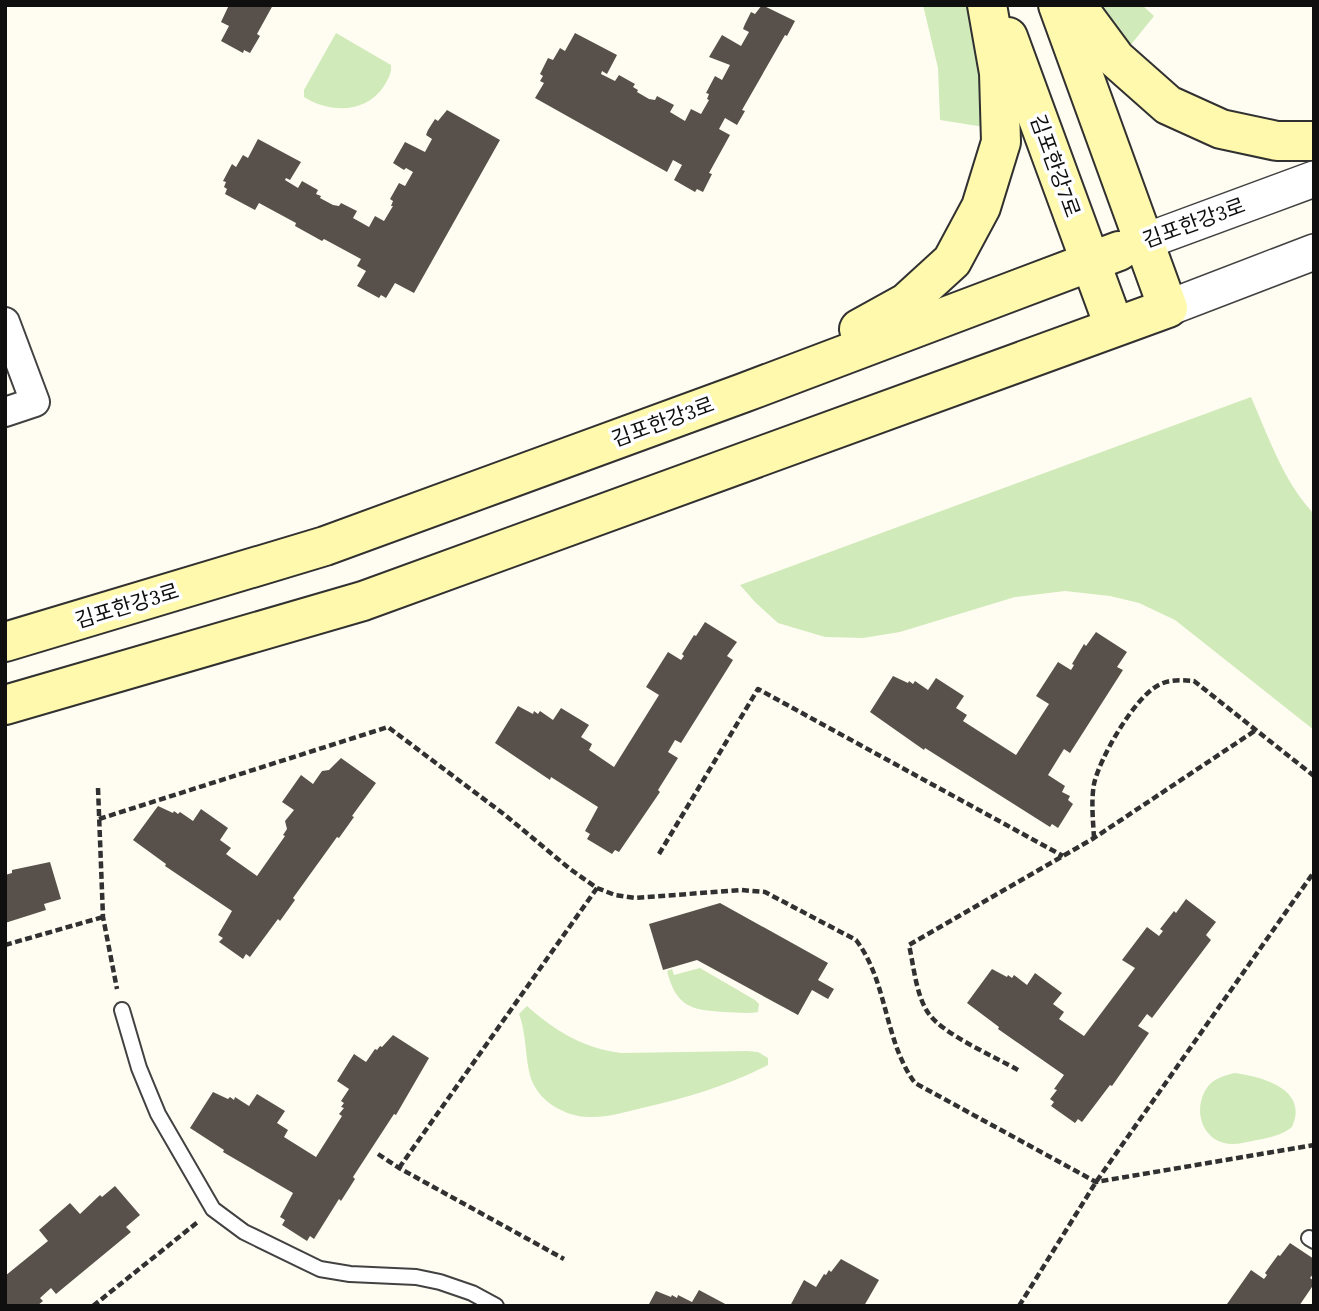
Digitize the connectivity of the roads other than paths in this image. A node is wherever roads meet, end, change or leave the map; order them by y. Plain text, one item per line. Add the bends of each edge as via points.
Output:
1 (986, 5) edge
2 (997, 5) edge
3 (1058, 5) edge
4 (1076, 5) edge
5 (1314, 141) edge
6 (1314, 179) edge
7 (1118, 252) junction
8 (1314, 252) edge
9 (1168, 308) junction
10 (5, 322) edge
11 (1114, 326) junction
12 (743, 393) junction
13 (5, 412) edge
14 (5, 642) edge
15 (5, 705) edge
16 (122, 1010) road end
17 (496, 1306) edge

1 - 12 main road via 999,74 1001,142 981,207 952,261 906,303
2 - 7 main road, 김포한강7로
3 - 7 main road, 김포한강7로
4 - 5 main road via 1116,59 1168,105 1221,129 1277,141
6 - 7 street, 김포한강3로
7 - 9 main road, 김포한강7로
7 - 11 main road, 김포한강7로
7 - 12 main road, 김포한강3로
8 - 9 street
9 - 11 main road
10 - 13 street via 35,402
11 - 15 main road via 363,601
12 - 14 main road, 김포한강3로 via 325,546
16 - 17 lane via 158,1114 213,1209 244,1232 320,1269 440,1282

